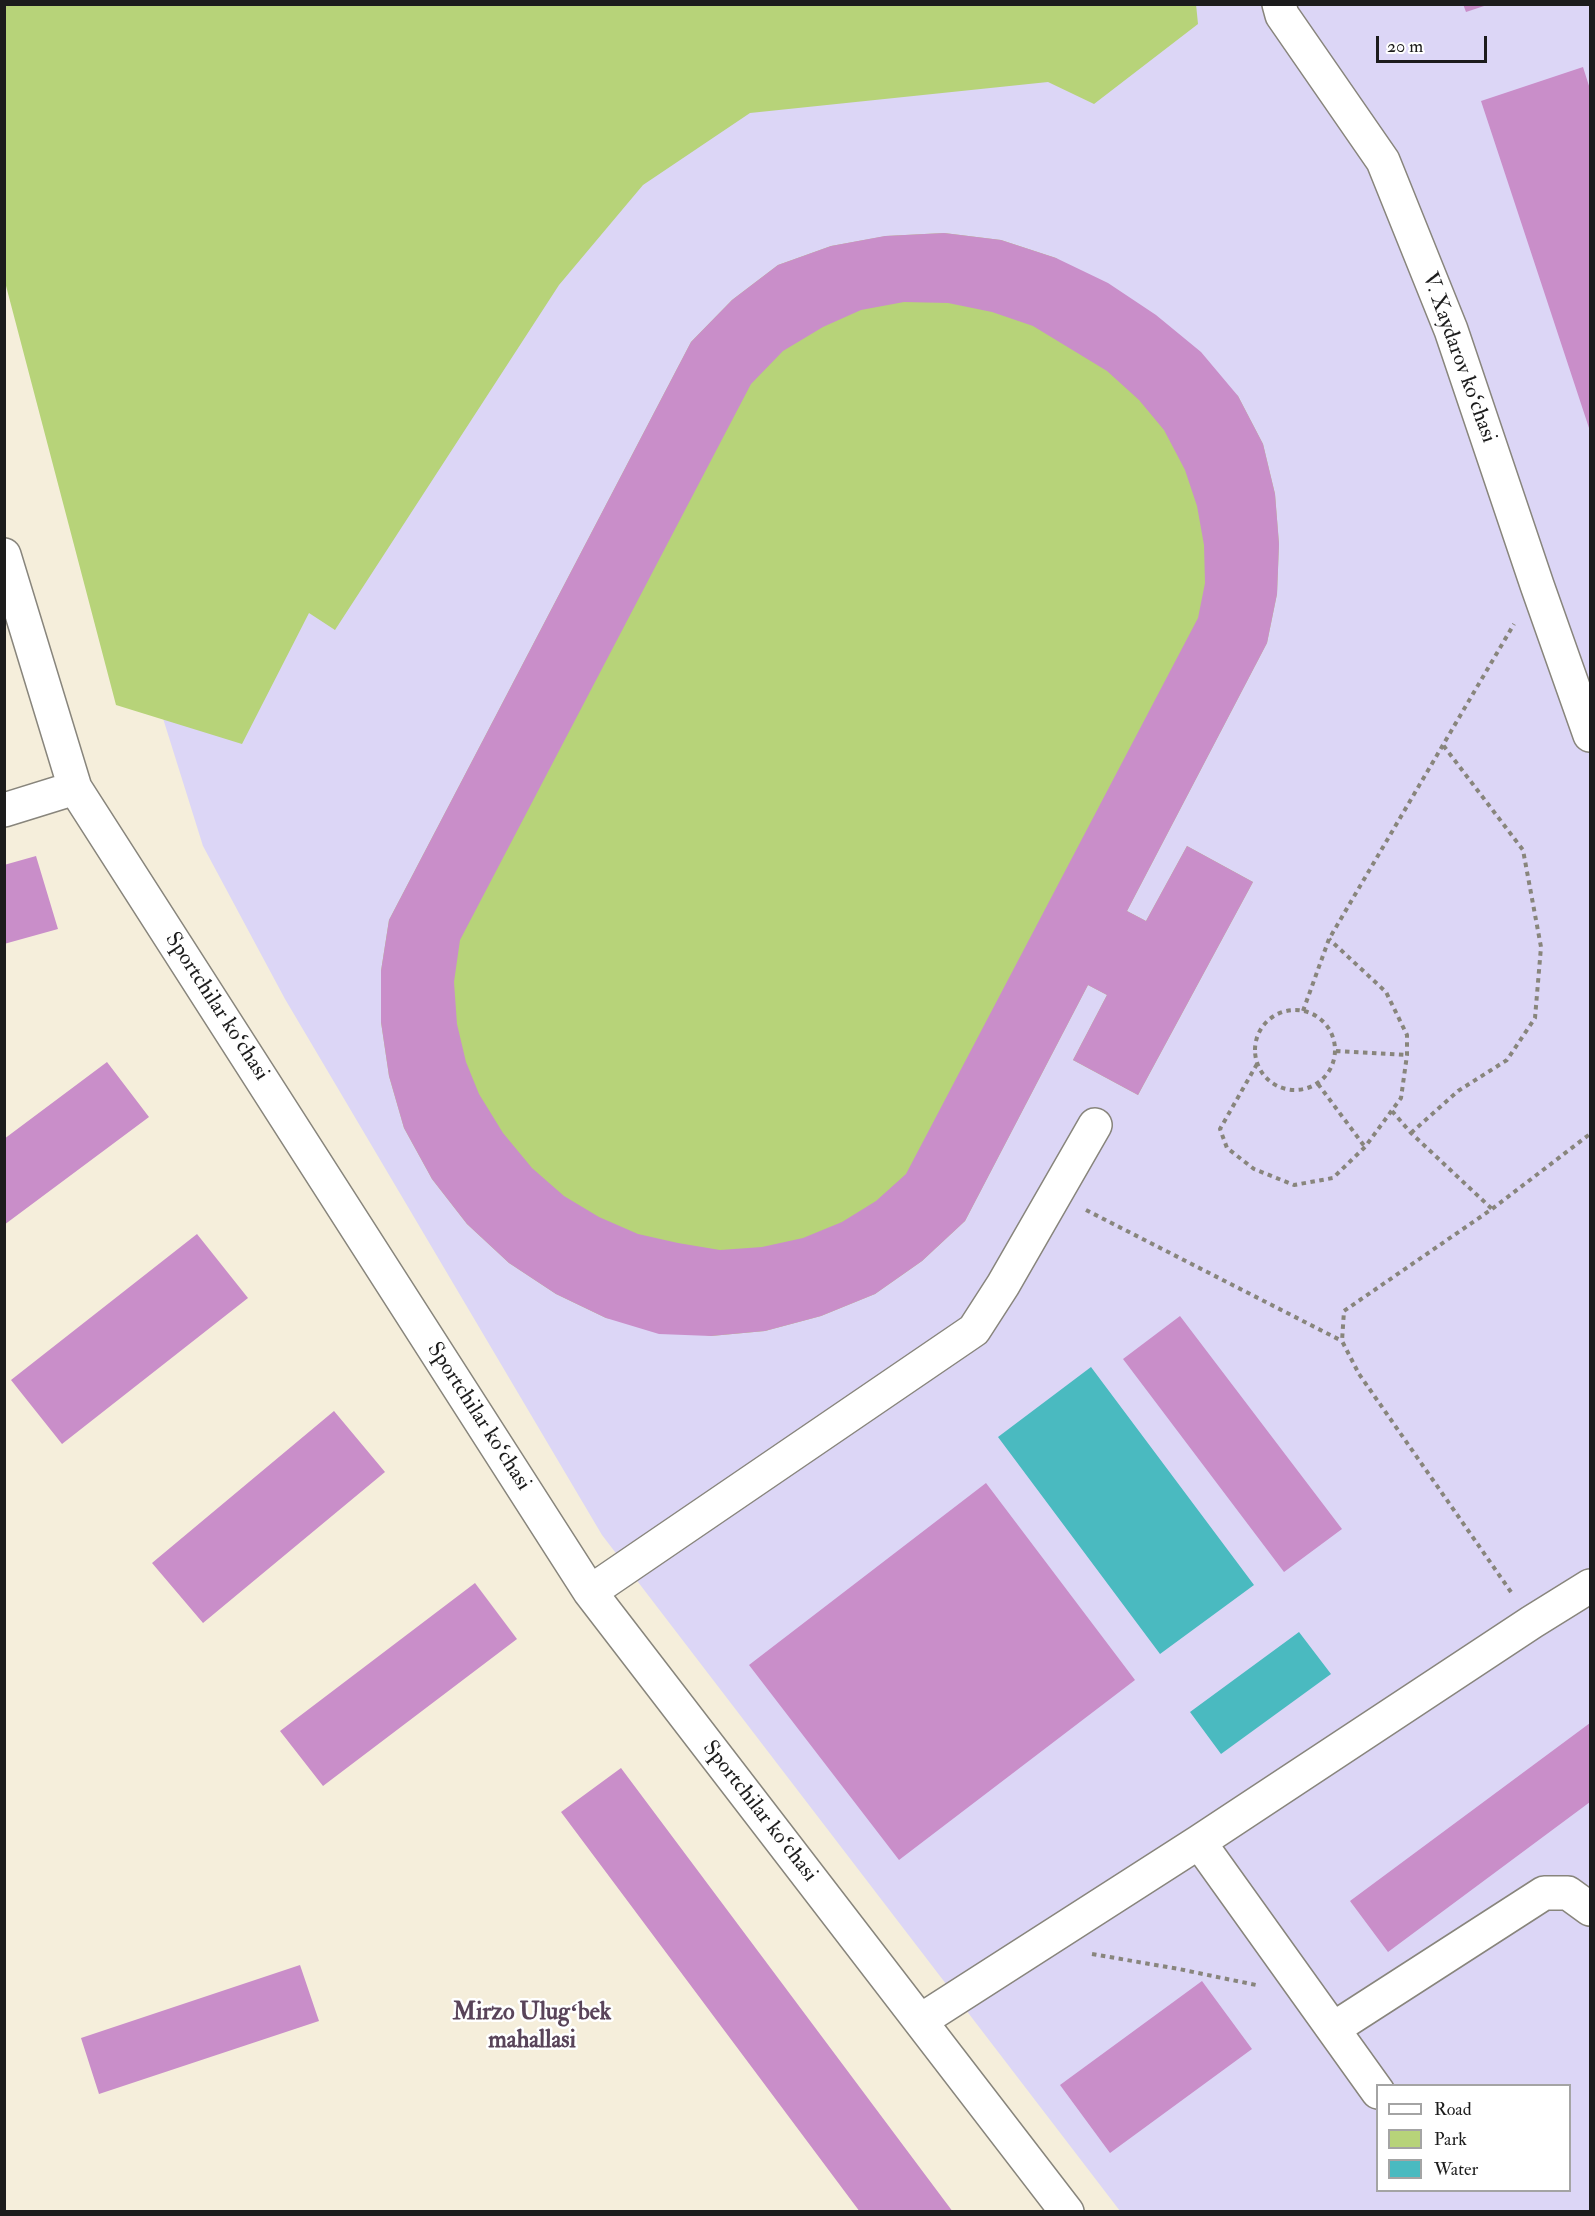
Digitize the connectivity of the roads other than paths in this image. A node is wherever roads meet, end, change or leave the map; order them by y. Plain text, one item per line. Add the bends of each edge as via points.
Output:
1 (1279, 4) edge
2 (4, 555) edge
3 (1590, 735) edge
4 (75, 788) junction
5 (4, 810) edge
6 (1095, 1125) dead end
7 (1590, 1586) edge
8 (590, 1592) junction
9 (1199, 1842) junction
10 (1590, 1909) edge
11 (920, 2021) junction
12 (1333, 2029) junction
13 (1376, 2091) edge
14 (1067, 2211) edge

1 - 3 street, V. Xaydarov ko‘chasi via 1282,15 1383,161 1451,330
2 - 4 street, Sportchilar ko‘chasi
4 - 5 street
4 - 8 street, Sportchilar ko‘chasi
6 - 8 street via 974,1329
7 - 9 street
8 - 11 street, Sportchilar ko‘chasi
9 - 11 street
9 - 12 street
10 - 12 street via 1568,1893 1544,1893
11 - 14 street, Sportchilar ko‘chasi
12 - 13 street

